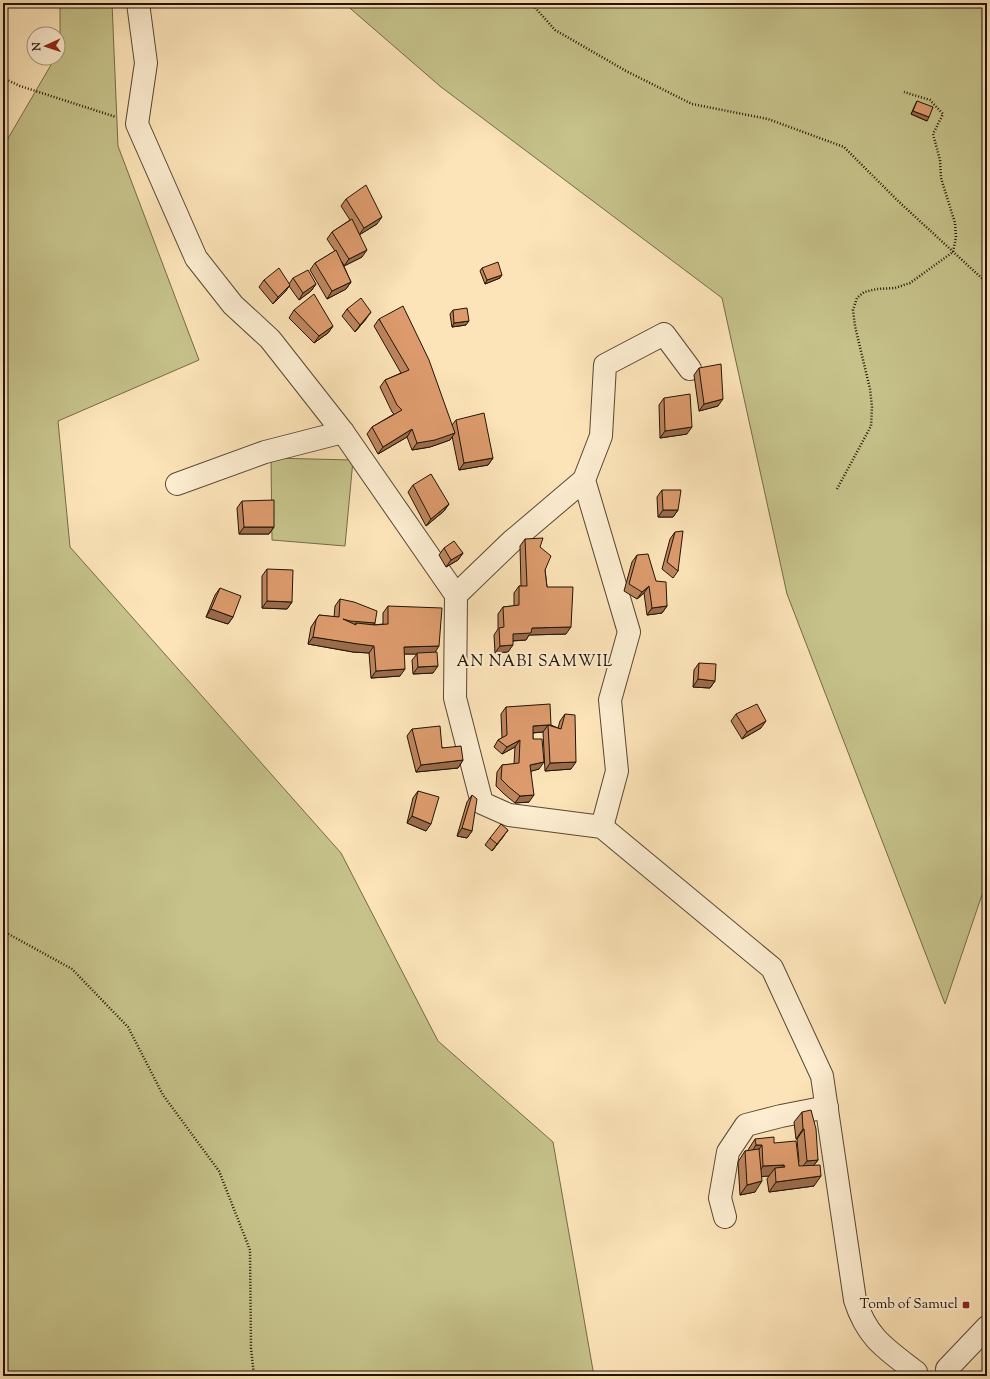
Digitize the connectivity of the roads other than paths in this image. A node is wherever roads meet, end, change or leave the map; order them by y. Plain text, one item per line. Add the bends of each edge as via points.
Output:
1 (138, 3) edge
2 (690, 370) dead end
3 (344, 432) junction
4 (584, 480) junction
5 (177, 484) dead end
6 (456, 595) junction
7 (602, 827) junction
8 (827, 1107) junction
9 (725, 1217) dead end
10 (987, 1327) edge
11 (949, 1372) edge
12 (915, 1374) edge

1 - 3 street via 146,63 137,124 196,258 233,305 270,339
2 - 4 street via 664,334 605,365 601,436
3 - 5 street via 264,452
3 - 6 street
4 - 6 street via 512,541
4 - 7 street via 629,632 610,700 618,771
6 - 7 street via 455,698 482,803 509,815
7 - 8 street via 772,968 822,1076
8 - 9 street via 746,1125 728,1152 720,1198
8 - 12 street via 855,1300 860,1316 869,1332
10 - 11 street
11 - 12 street via 938,1364 928,1363

